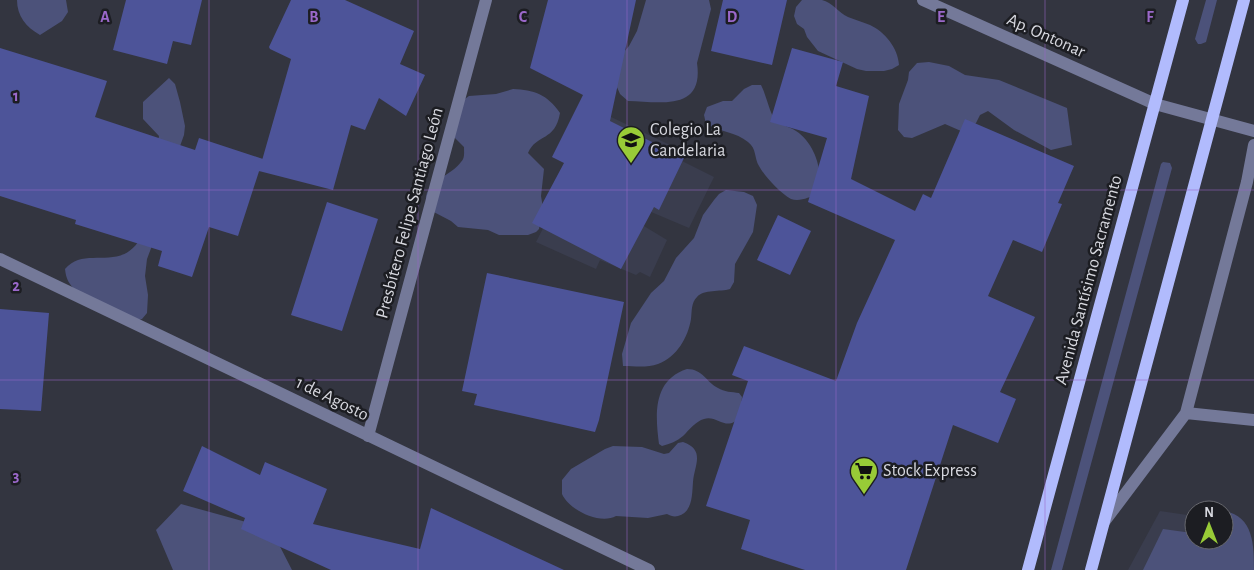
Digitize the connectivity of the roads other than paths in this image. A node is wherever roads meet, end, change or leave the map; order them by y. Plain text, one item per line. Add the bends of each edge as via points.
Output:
1 (486, 0) edge
2 (923, 0) edge
3 (1183, 0) edge
4 (1244, 0) edge
5 (1155, 104) junction
6 (1212, 119) junction
7 (1254, 131) edge
8 (1254, 145) edge
9 (0, 259) edge
10 (1186, 414) junction
11 (1254, 420) edge
12 (368, 436) junction
13 (1104, 522) junction
14 (649, 570) edge
15 (1028, 570) edge
16 (1091, 570) edge

1 - 12 street, Presbítero Felipe Santiago León
2 - 5 street, Ap. Ontonar
3 - 5 main road, Avenida Santísimo Sacramento
4 - 6 main road
5 - 6 street, Ap. Ontonar
5 - 15 main road, Avenida Santísimo Sacramento
6 - 7 street, Ap. Ontonar
6 - 13 main road
8 - 10 street
9 - 12 street, 1 de Agosto
10 - 11 street
10 - 13 street
12 - 14 street, 1 de Agosto
13 - 16 main road

